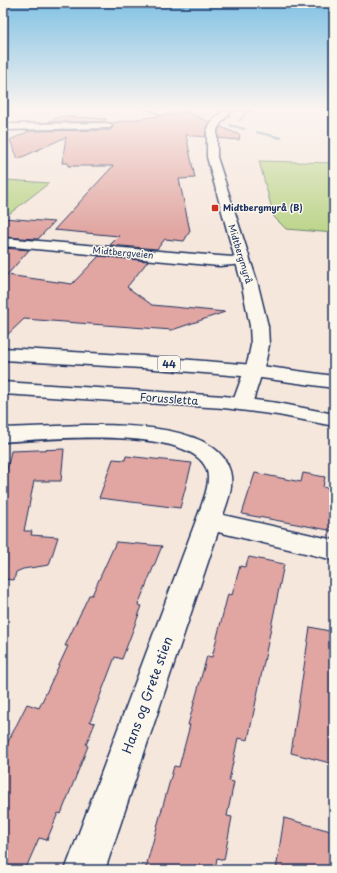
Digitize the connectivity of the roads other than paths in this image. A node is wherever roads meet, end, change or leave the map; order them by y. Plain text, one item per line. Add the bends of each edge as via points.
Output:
1 (211, 150) edge
2 (3, 242) edge
3 (242, 261) junction
4 (3, 354) edge
5 (254, 371) junction
6 (334, 382) edge
7 (3, 388) edge
8 (242, 404) junction
9 (334, 420) edge
10 (3, 435) edge
11 (209, 521) junction
12 (334, 550) edge
13 (85, 870) edge

1 - 3 street, Midtbergmyrå
2 - 3 street, Midtbergveien
3 - 5 street, Midtbergmyrå via 260,326 260,345
4 - 5 street, 44
5 - 6 street, 44
5 - 8 street, Midtbergmyrå
7 - 8 street, Forussletta
8 - 9 street, Forussletta
10 - 11 street, Hans og Grete stien via 58,432 148,434 169,436 194,444 211,455 219,474 219,484
11 - 12 street
11 - 13 street, Hans og Grete stien

